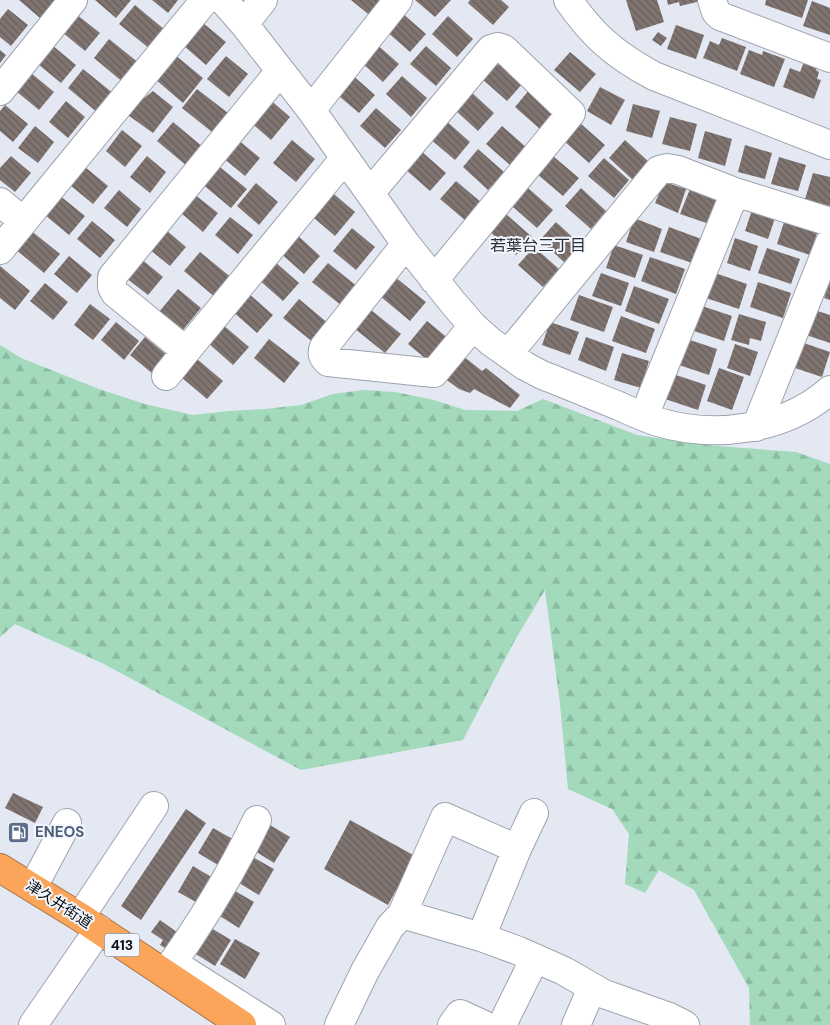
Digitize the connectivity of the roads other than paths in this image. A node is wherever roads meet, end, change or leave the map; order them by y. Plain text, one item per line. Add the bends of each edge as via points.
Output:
1 (73, 0) edge
2 (205, 0) edge
3 (223, 0) edge
4 (264, 0) edge
5 (398, 0) edge
6 (568, 0) edge
7 (712, 0) edge
8 (244, 24) junction
9 (830, 58) edge
10 (280, 71) junction
11 (0, 91) edge
12 (311, 110) junction
13 (830, 145) edge
14 (345, 158) junction
15 (736, 192) junction
16 (370, 193) junction
17 (0, 202) edge
18 (22, 221) junction
19 (830, 222) edge
20 (830, 242) edge
21 (406, 244) junction
22 (0, 250) edge
23 (434, 280) junction
24 (473, 326) junction
25 (186, 351) junction
26 (508, 354) junction
27 (166, 376) dead end
28 (830, 390) edge
29 (644, 416) junction
30 (756, 427) junction
31 (154, 806) dead end
32 (534, 813) dead end
33 (257, 820) dead end
34 (67, 823) dead end
35 (517, 849) junction
36 (0, 868) edge
37 (33, 887) junction
38 (402, 914) junction
39 (90, 923) junction
40 (481, 937) junction
41 (534, 958) junction
42 (169, 968) junction
43 (592, 988) junction
44 (33, 1025) edge
45 (242, 1025) edge
46 (272, 1025) edge
47 (339, 1025) edge
48 (452, 1025) edge
49 (484, 1025) edge
50 (502, 1025) edge
51 (576, 1025) edge
52 (685, 1025) edge

1 - 11 street
2 - 18 street
3 - 8 street
4 - 8 street
5 - 12 street
6 - 13 street via 596,36 620,56 654,76
7 - 9 street via 720,16
8 - 10 street
10 - 12 street
10 - 25 street via 112,277 115,293
12 - 14 street
14 - 16 street
14 - 25 street
15 - 19 street
15 - 26 street via 678,170 659,170
15 - 29 street
16 - 21 street
16 - 23 street via 491,49 504,49 571,113
17 - 18 street
18 - 22 street
20 - 30 street
21 - 23 street
21 - 24 street via 324,347 324,358 328,362 434,373
23 - 24 street
24 - 26 street
25 - 27 street
26 - 29 street via 542,375
28 - 30 street via 791,415
29 - 30 street via 664,424 691,428
31 - 39 street
32 - 35 street
33 - 42 street via 221,889
34 - 37 street
35 - 38 street via 445,817
35 - 40 street
36 - 37 highway, 津久井街道 / 413
37 - 39 highway, 津久井街道 / 413
38 - 40 street
38 - 47 street via 390,926
39 - 42 highway, 津久井街道 / 413
39 - 44 street
40 - 41 street
41 - 43 street
41 - 50 street
42 - 45 highway, 津久井街道 / 413
42 - 46 street
43 - 51 street
43 - 52 street
48 - 49 street via 460,1014

